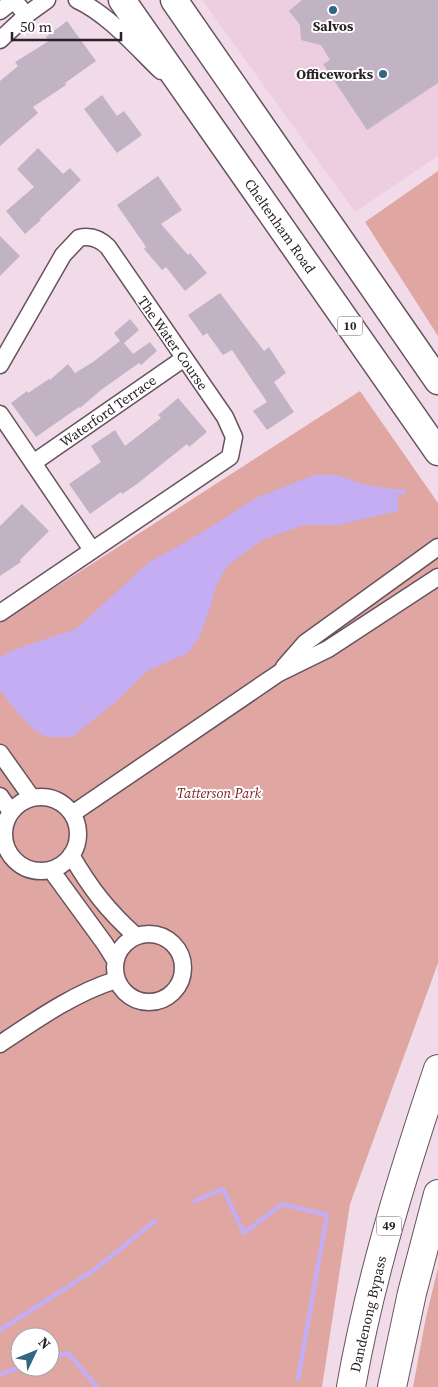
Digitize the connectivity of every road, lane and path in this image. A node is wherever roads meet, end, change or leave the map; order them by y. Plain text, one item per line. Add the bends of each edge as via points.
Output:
1 (14, 0) edge
2 (47, 0) edge
3 (77, 0) edge
4 (122, 0) edge
5 (174, 0) edge
6 (0, 11) edge
7 (26, 15) junction
8 (0, 40) edge
9 (193, 102) junction
10 (183, 359) junction
11 (0, 365) edge
12 (438, 381) edge
13 (0, 414) edge
14 (438, 452) edge
15 (33, 463) junction
16 (438, 547) edge
17 (92, 550) junction
18 (438, 577) edge
19 (0, 614) edge
20 (279, 673) junction
21 (0, 753) edge
22 (0, 796) edge
23 (32, 798) junction
24 (11, 812) junction
25 (72, 814) junction
26 (3, 846) edge
27 (72, 855) junction
28 (52, 870) junction
29 (136, 936) junction
30 (115, 960) junction
31 (116, 980) junction
32 (0, 1044) edge
33 (438, 1069) edge
34 (438, 1194) edge
35 (351, 1387) edge
36 (392, 1387) edge

1 - 6 street
1 - 7 street
2 - 7 street
3 - 9 street via 108,21
4 - 9 main road, Cheltenham Road / 10
5 - 12 main road
7 - 8 street
9 - 14 main road, Cheltenham Road / 10
10 - 11 street, The Water Course via 108,247 102,240 83,237 63,255
10 - 15 street, Waterford Terrace
10 - 17 street, The Water Course via 225,417 234,437 230,457
13 - 15 street
15 - 17 street
16 - 20 street via 304,643
17 - 19 street, The Water Course
18 - 20 street via 328,649
20 - 25 street
21 - 23 street
22 - 24 street
23 - 24 street
23 - 25 street via 54,800
24 - 26 street
25 - 27 street via 78,835
26 - 28 street via 24,867
27 - 28 street
27 - 29 street via 100,900
28 - 30 street
29 - 30 street via 122,947
29 - 31 street via 158,935 177,947 183,963 182,980 168,998 147,1003 129,996
30 - 31 street
31 - 32 street via 47,1013
33 - 35 highway, Dandenong Bypass / 49 via 392,1214
34 - 36 highway via 412,1292

